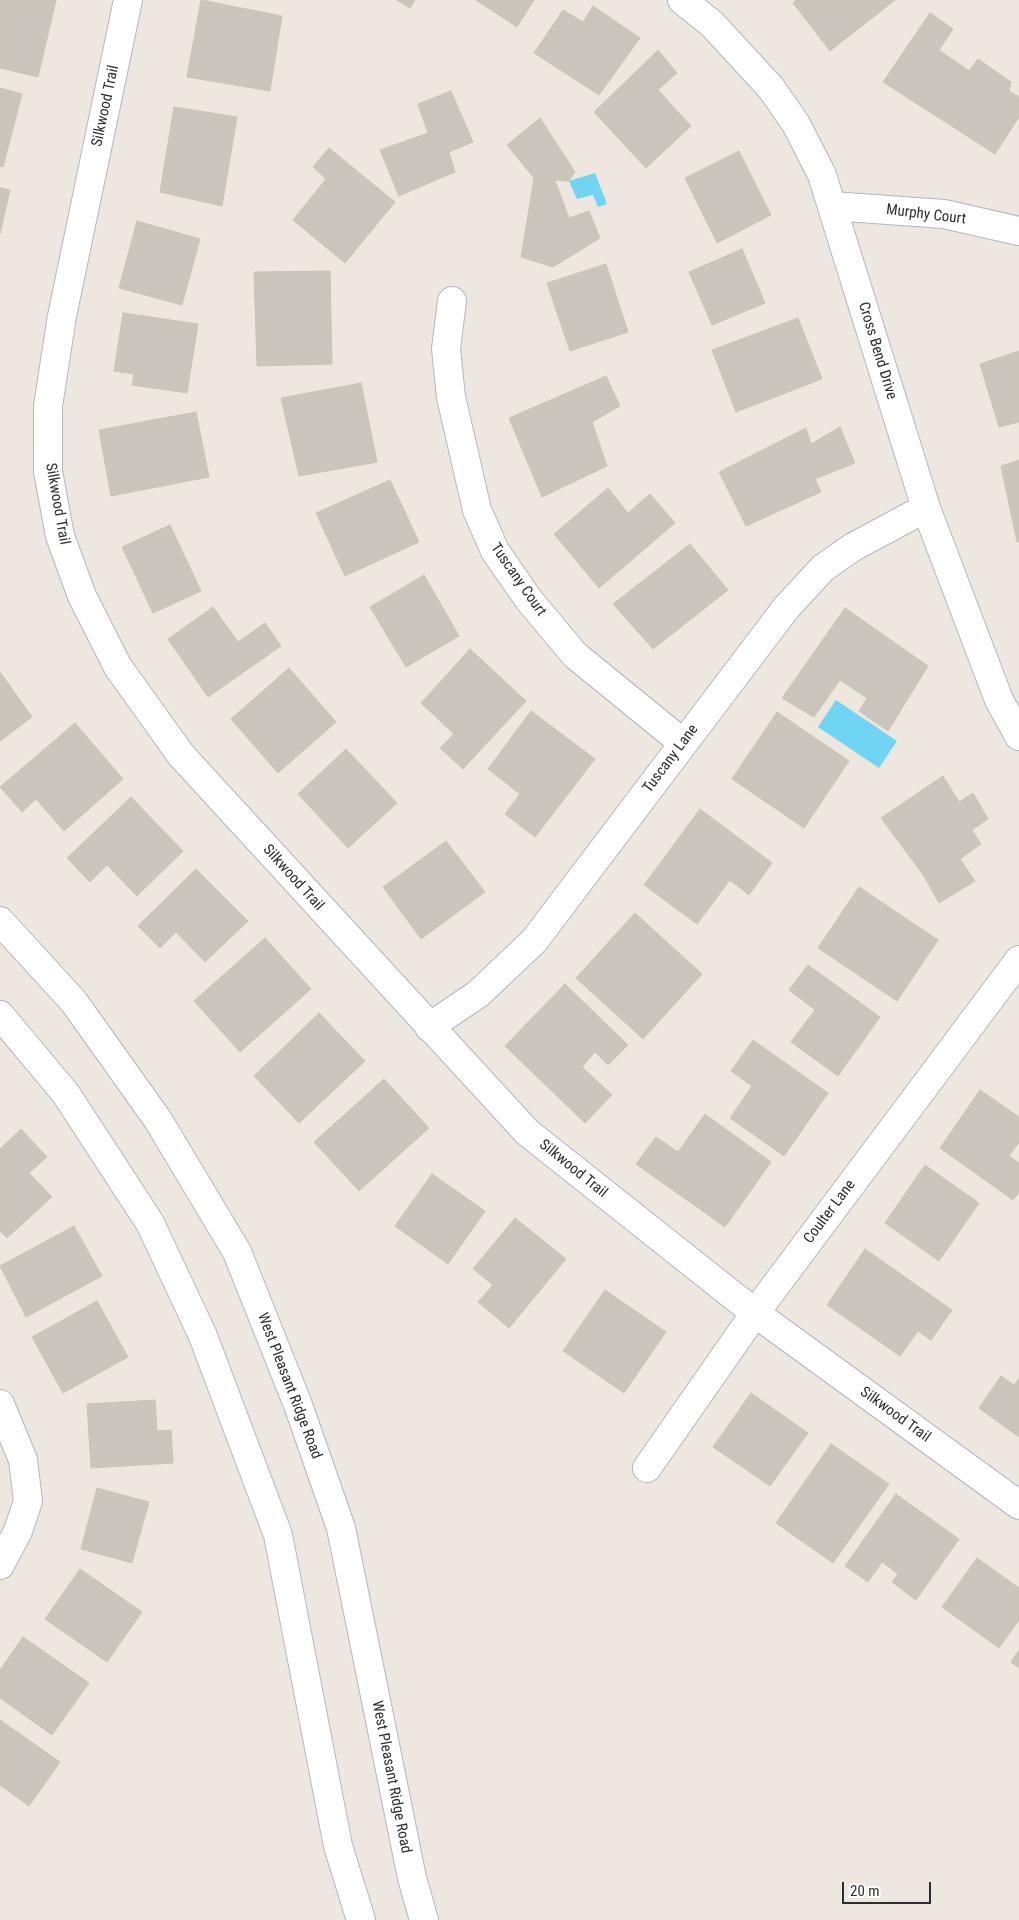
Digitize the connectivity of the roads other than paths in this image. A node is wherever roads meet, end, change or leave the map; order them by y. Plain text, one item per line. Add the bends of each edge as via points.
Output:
1 (128, 0) edge
2 (682, 0) edge
3 (832, 206) junction
4 (1019, 231) edge
5 (452, 301) dead end
6 (926, 508) junction
7 (1019, 736) edge
8 (683, 743) junction
9 (0, 921) edge
10 (1019, 960) edge
11 (0, 1015) edge
12 (428, 1027) junction
13 (755, 1313) junction
14 (0, 1404) edge
15 (648, 1468) dead end
16 (1019, 1505) edge
17 (0, 1565) edge
18 (361, 1920) edge
19 (424, 1920) edge

1 - 12 street, Silkwood Trail via 62,316 48,406 48,471 60,536 82,596 118,666 181,756
2 - 3 street, Cross Bend Drive via 712,24 772,88 796,124 822,175
3 - 4 street, Murphy Court via 944,214
3 - 6 street, Cross Bend Drive
5 - 8 street, Tuscany Court via 446,349 451,397 477,510 495,551 529,600 575,655
6 - 7 street, Cross Bend Drive via 999,700
6 - 8 street, Tuscany Lane via 853,547 823,568 786,608
8 - 12 street, Tuscany Lane via 534,941 478,994
9 - 19 street, West Pleasant Ridge Road via 74,1002 158,1120 237,1252 298,1405 341,1528 412,1878
10 - 13 street, Coulter Lane
11 - 18 street via 66,1094 150,1223 202,1336 278,1535 338,1846
12 - 13 street, Silkwood Trail via 527,1132
13 - 15 street, Coulter Lane
13 - 16 street, Silkwood Trail
14 - 17 street via 24,1460 28,1501 18,1531

